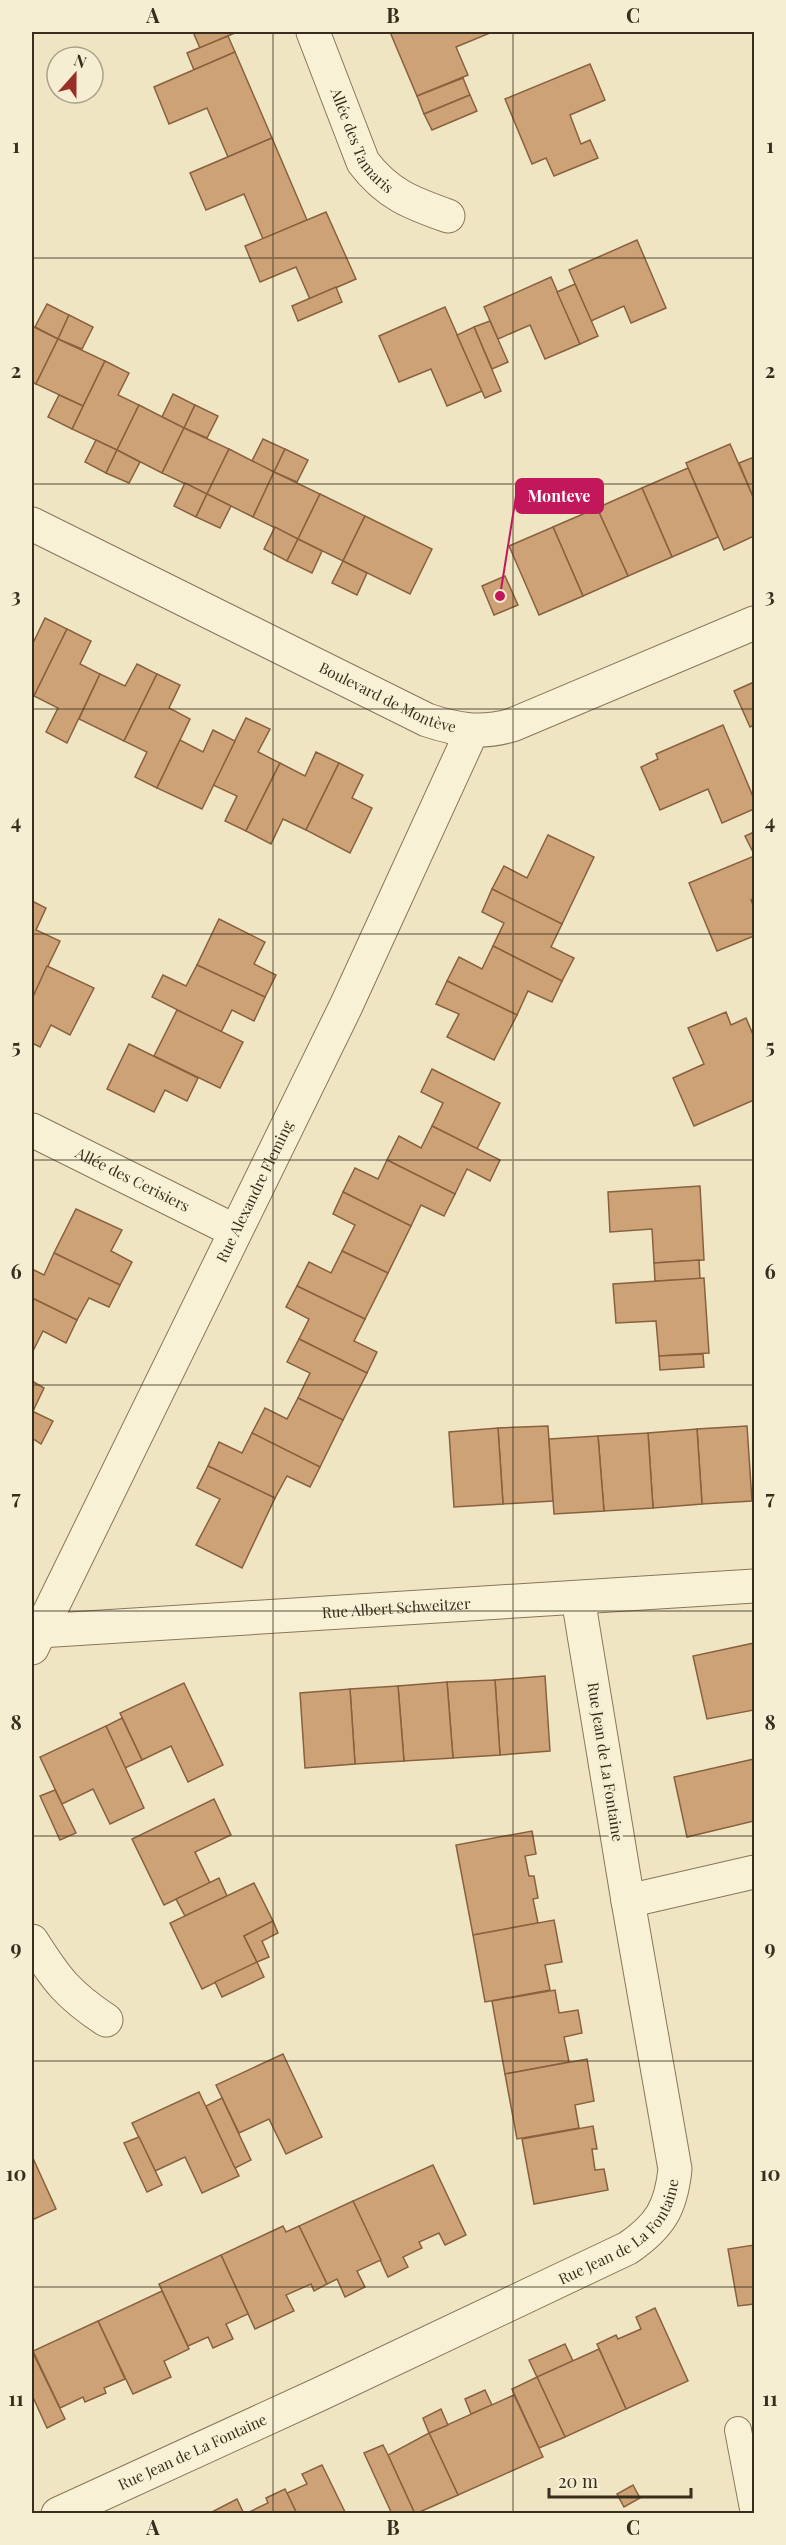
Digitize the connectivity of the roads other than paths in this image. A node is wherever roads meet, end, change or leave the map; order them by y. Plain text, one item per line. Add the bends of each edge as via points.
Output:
1 (313, 32) edge
2 (448, 216) dead end
3 (32, 524) edge
4 (754, 623) edge
5 (472, 731) junction
6 (32, 1130) edge
7 (235, 1231) junction
8 (754, 1586) edge
9 (578, 1598) junction
10 (35, 1640) edge
11 (754, 1872) edge
12 (628, 1901) junction
13 (32, 1941) edge
14 (106, 2020) dead end
15 (738, 2430) dead end
16 (58, 2514) edge
17 (754, 2514) edge

1 - 2 street, Allée des Tamaris via 363,162 376,179 409,202
3 - 5 street, Boulevard de Montève via 427,720
4 - 5 street, Boulevard de Montève via 512,725
5 - 7 street, Rue Alexandre Fleming via 346,1006
6 - 7 street, Allée des Cerisiers
7 - 10 street, Rue Alexandre Fleming
8 - 9 street, Rue Albert Schweitzer
9 - 10 street, Rue Albert Schweitzer
9 - 12 street, Rue Jean de La Fontaine
11 - 12 street
12 - 16 street, Rue Jean de La Fontaine via 675,2169 670,2198 658,2223 628,2248
13 - 14 street via 55,1978 78,2002
15 - 17 lane

